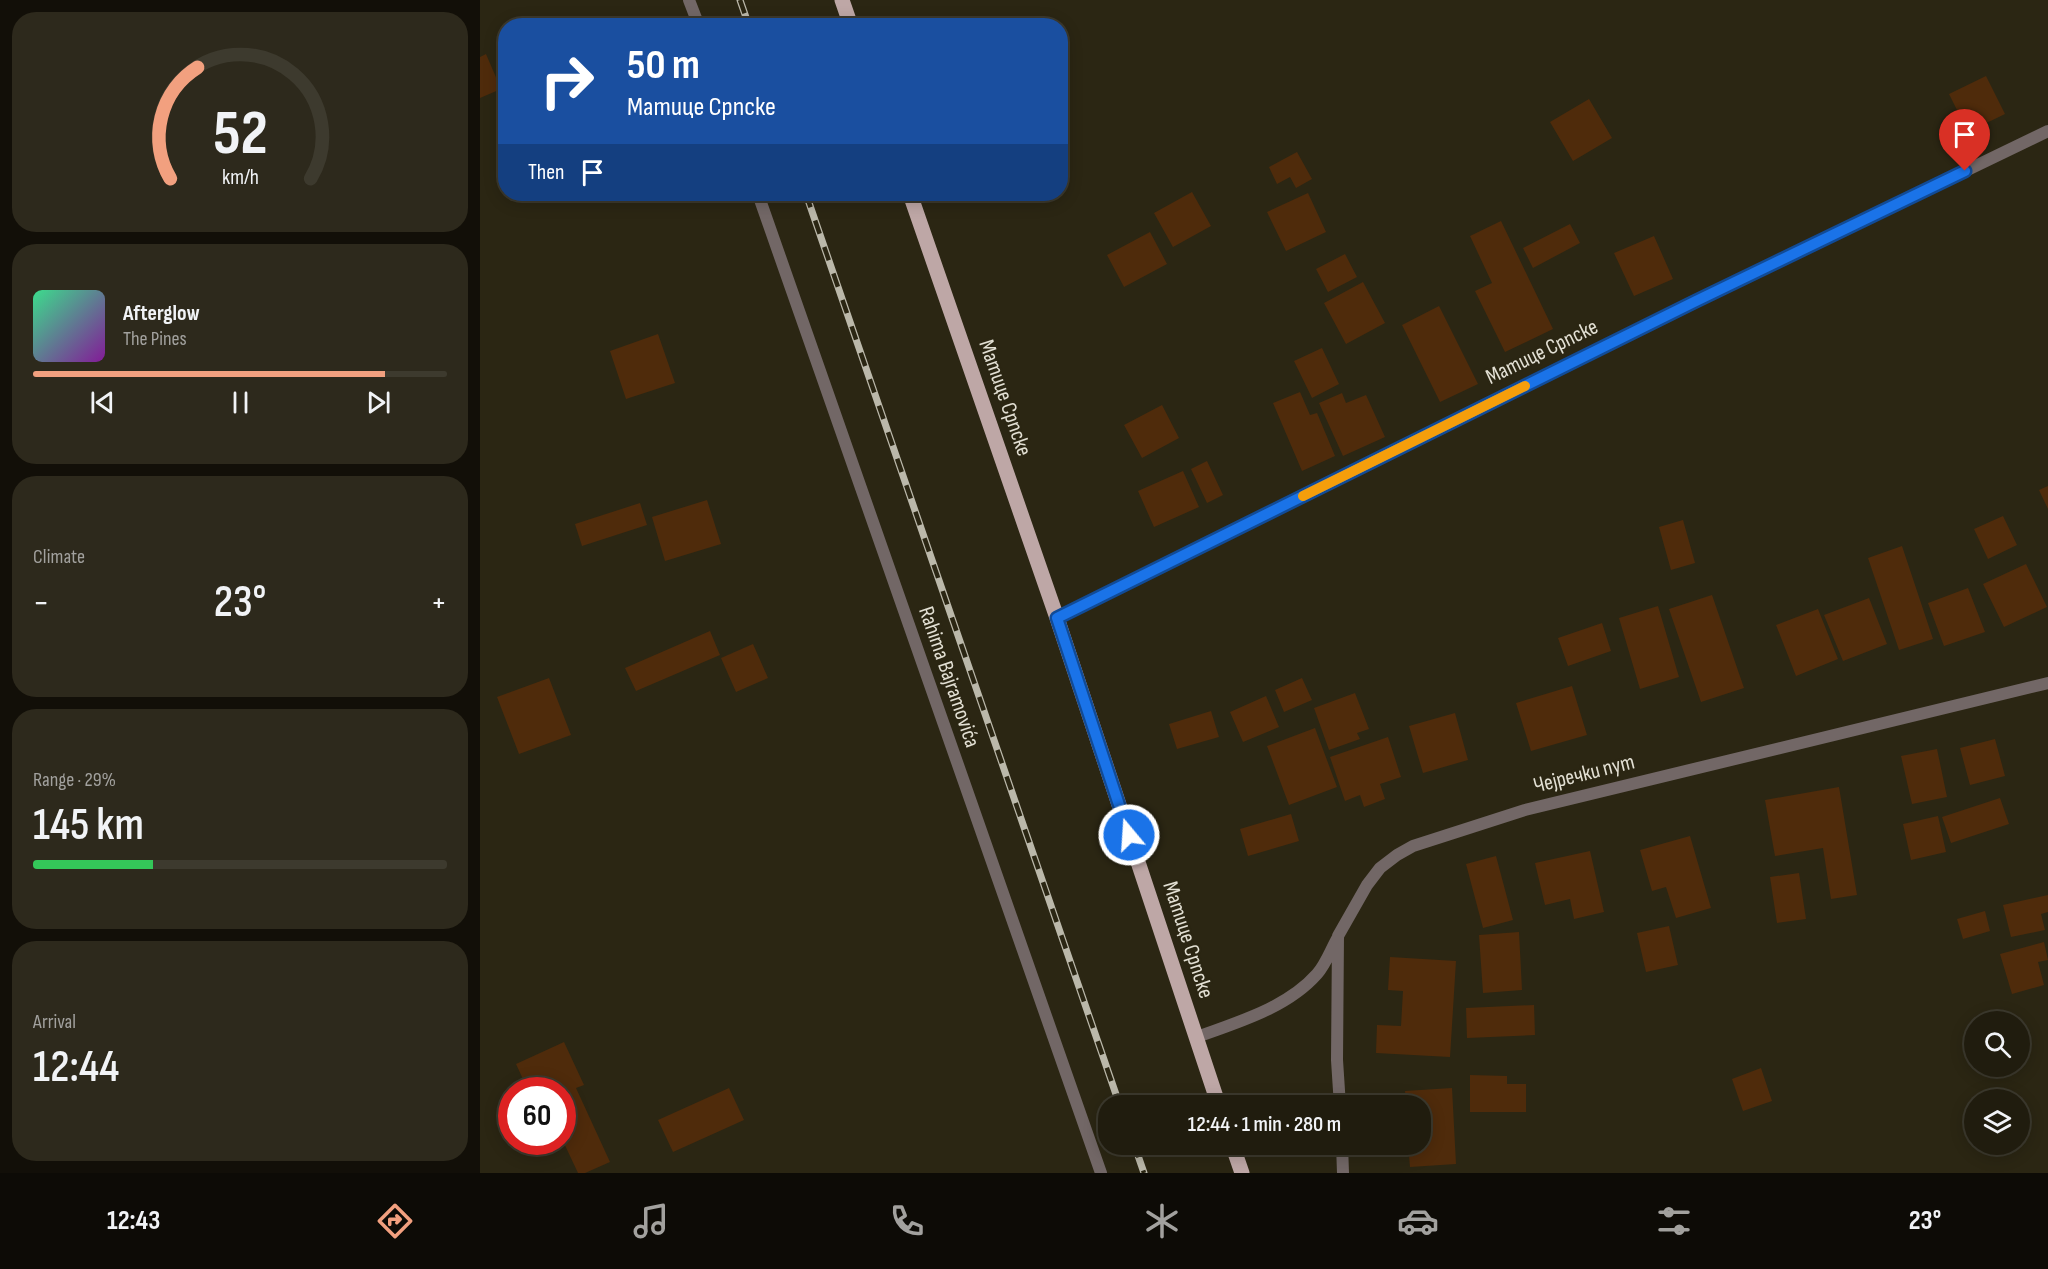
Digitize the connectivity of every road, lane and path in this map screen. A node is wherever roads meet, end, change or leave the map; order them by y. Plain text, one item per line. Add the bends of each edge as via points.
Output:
1 (689, 0) edge
2 (842, 0) edge
3 (696, 18) edge
4 (848, 18) edge
5 (2048, 131) edge
6 (760, 201) edge
7 (912, 201) edge
8 (1057, 618) junction
9 (2048, 683) edge
10 (1338, 936) junction
11 (1197, 1037) junction
12 (1215, 1095) edge
13 (1339, 1095) edge
14 (1236, 1155) edge
15 (1342, 1155) edge
16 (1101, 1173) edge
17 (1242, 1173) edge
18 (1343, 1173) edge

1 - 3 street
2 - 4 main road
5 - 8 street, Матице Српске
6 - 16 street, Rahima Bajramovića
7 - 8 main road, Матице Српске
8 - 11 main road, Матице Српске
9 - 10 street, Чејречки пут via 1525,810 1413,846 1380,868
10 - 11 street via 1318,973 1299,990 1254,1017
10 - 13 street, Чејречки пут
11 - 12 main road, Матице Српске
14 - 17 main road
15 - 18 street

